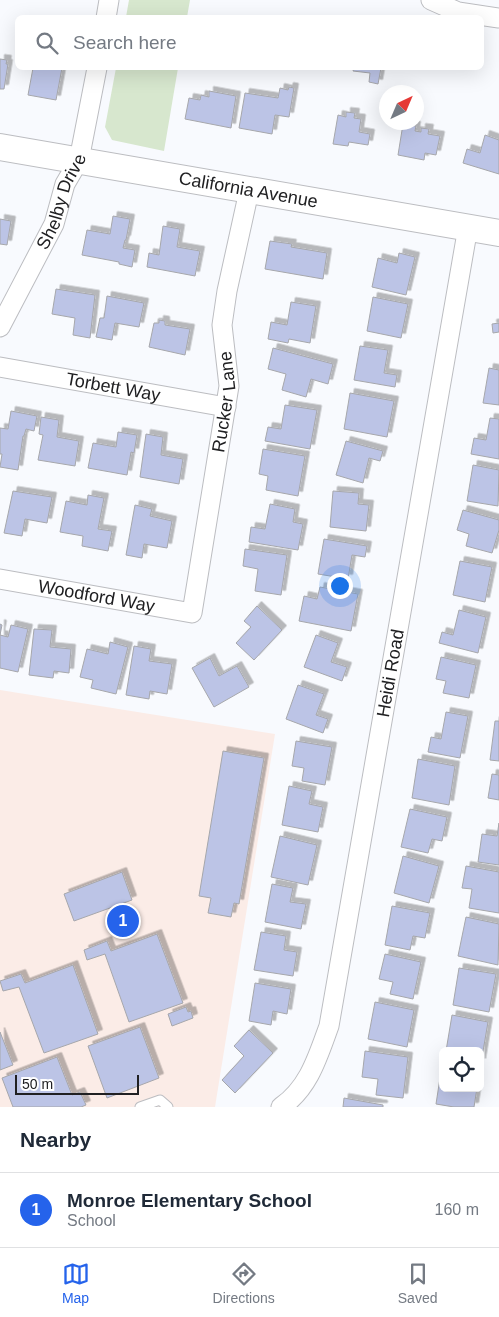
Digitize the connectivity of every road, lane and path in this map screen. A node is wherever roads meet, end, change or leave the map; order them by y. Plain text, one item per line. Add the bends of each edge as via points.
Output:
1 (109, 0) edge
2 (431, 0) edge
3 (106, 15) edge
4 (478, 15) edge
5 (484, 16) edge
6 (499, 18) edge
7 (97, 70) edge
8 (0, 147) edge
9 (80, 160) junction
10 (249, 191) junction
11 (468, 227) junction
12 (499, 232) edge
13 (0, 327) edge
14 (0, 366) edge
15 (226, 407) junction
16 (0, 579) edge
17 (192, 613) joint
18 (140, 1107) edge
19 (168, 1107) edge
20 (281, 1107) edge

1 - 3 street
2 - 4 street via 458,12
5 - 6 street
7 - 9 street, Shelby Drive
8 - 9 main road, California Avenue
9 - 10 main road, California Avenue
9 - 13 street, Shelby Drive via 65,184 54,224
10 - 11 main road, California Avenue
10 - 15 street, Rucker Lane via 222,325 229,386
11 - 12 main road, California Avenue
11 - 20 street, Heidi Road via 329,1026 308,1079
14 - 15 street, Torbett Way
15 - 17 street, Rucker Lane
16 - 17 street, Woodford Way
18 - 19 lane via 160,1100

